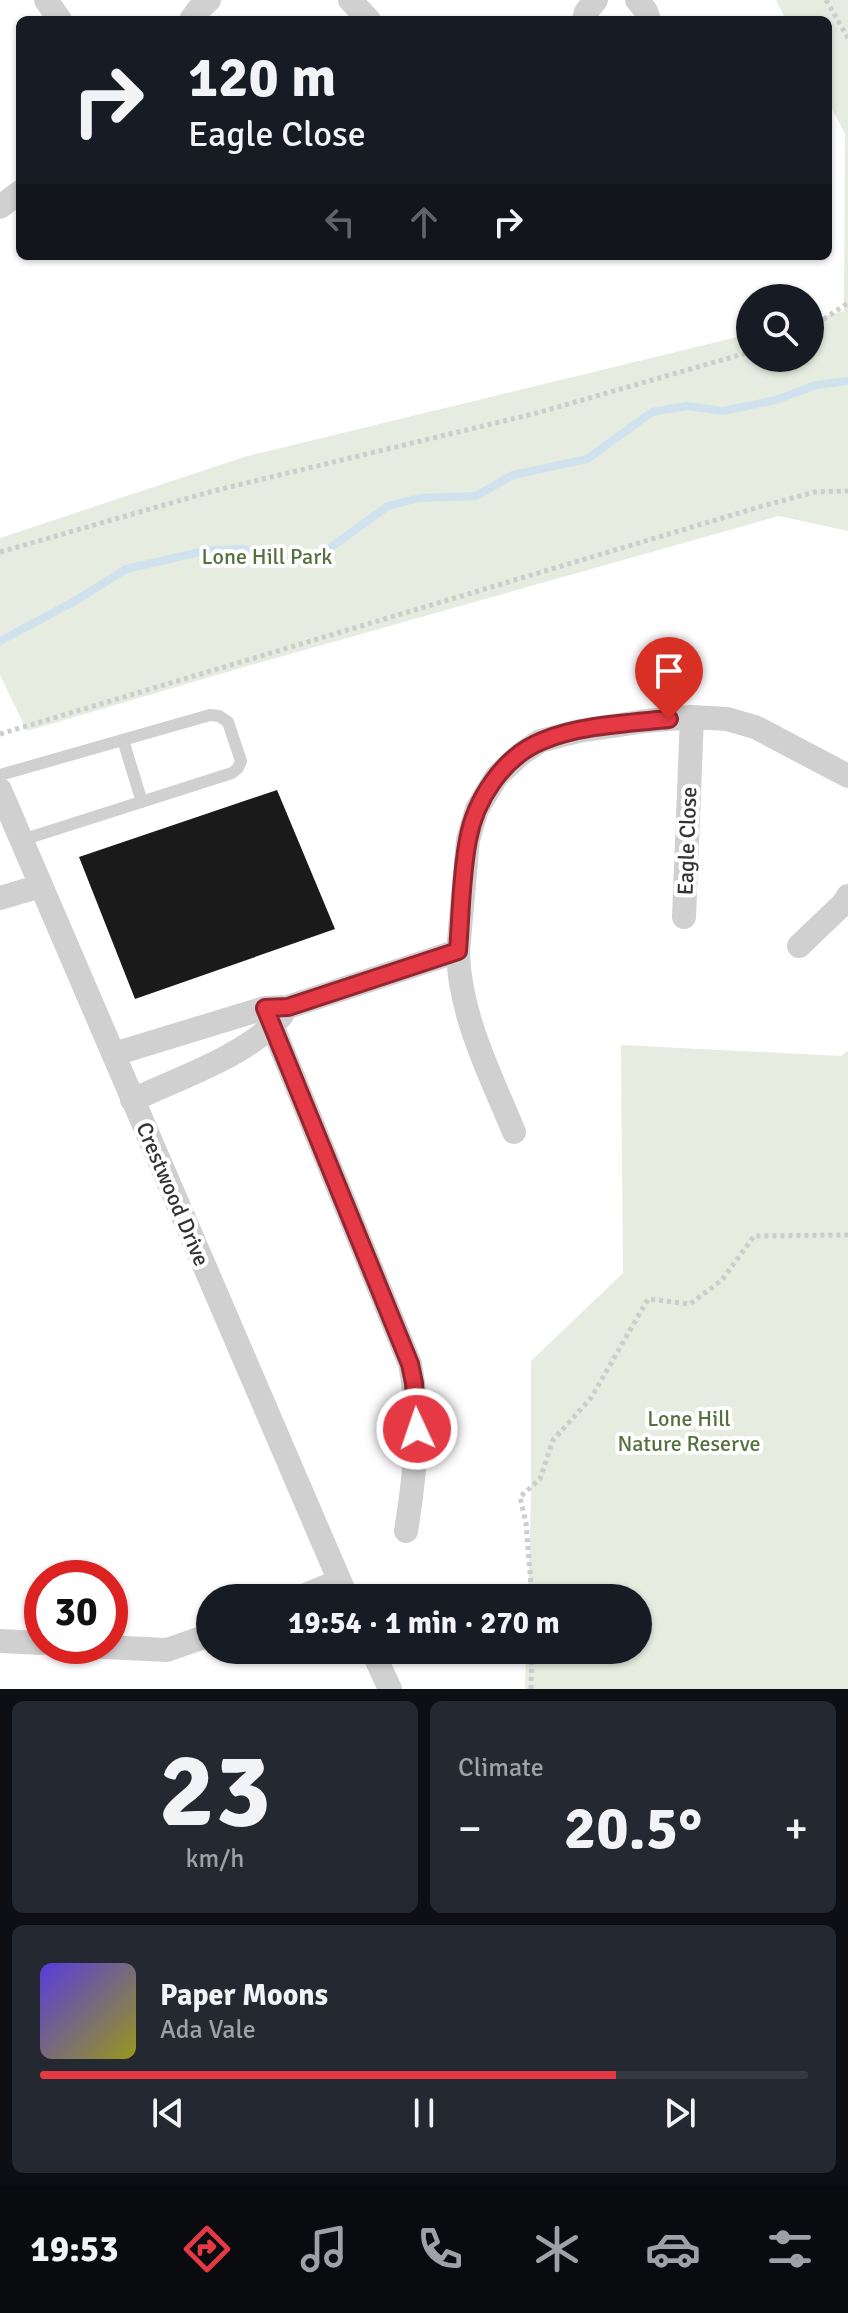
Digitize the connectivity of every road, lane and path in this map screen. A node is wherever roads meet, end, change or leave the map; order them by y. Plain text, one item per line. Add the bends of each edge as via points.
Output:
1 (209, 0) edge
2 (350, 0) edge
3 (826, 0) edge
4 (194, 16) edge
5 (365, 16) edge
6 (848, 38) edge
7 (848, 303) edge
8 (824, 319) edge
9 (736, 357) edge
10 (848, 491) edge
11 (0, 552) edge
12 (692, 717) junction
13 (0, 734) edge
14 (123, 740) junction
15 (0, 775) edge
16 (848, 776) edge
17 (0, 790) edge
18 (142, 802) junction
19 (22, 840) junction
20 (41, 886) junction
21 (848, 896) edge
22 (0, 898) edge
23 (684, 917) dead end
24 (799, 946) dead end
25 (458, 951) junction
26 (275, 1014) junction
27 (114, 1054) junction
28 (132, 1100) junction
29 (514, 1132) dead end
30 (848, 1235) edge
31 (406, 1531) dead end
32 (341, 1584) edge
33 (531, 1584) edge
34 (196, 1640) edge
35 (0, 1641) edge
36 (24, 1642) edge
37 (128, 1648) edge
38 (378, 1664) edge
39 (532, 1664) edge
40 (390, 1689) edge
41 (531, 1689) edge

1 - 4 street
2 - 5 street
3 - 6 path
7 - 8 path
9 - 11 path via 537,413 213,491
10 - 13 path via 815,492 759,507
12 - 16 street via 755,727
12 - 23 street, Eagle Close
12 - 25 street via 540,741 497,776 477,809 468,840
14 - 15 lane
14 - 18 lane
14 - 18 lane via 219,716 228,722 241,761 232,773
17 - 19 street, Crestwood Drive
18 - 19 lane
19 - 20 street, Crestwood Drive
20 - 22 street
20 - 27 street, Crestwood Drive
21 - 24 street
25 - 26 street
25 - 29 street via 466,1008
26 - 27 street
26 - 28 street via 252,1042
26 - 31 street via 410,1364 417,1429
27 - 28 street, Crestwood Drive
28 - 32 street, Crestwood Drive
30 - 33 path via 754,1236 722,1280 690,1304 648,1299 591,1398 553,1440 540,1479 520,1497
34 - 37 street via 167,1650
35 - 36 street
38 - 40 street
39 - 41 path

